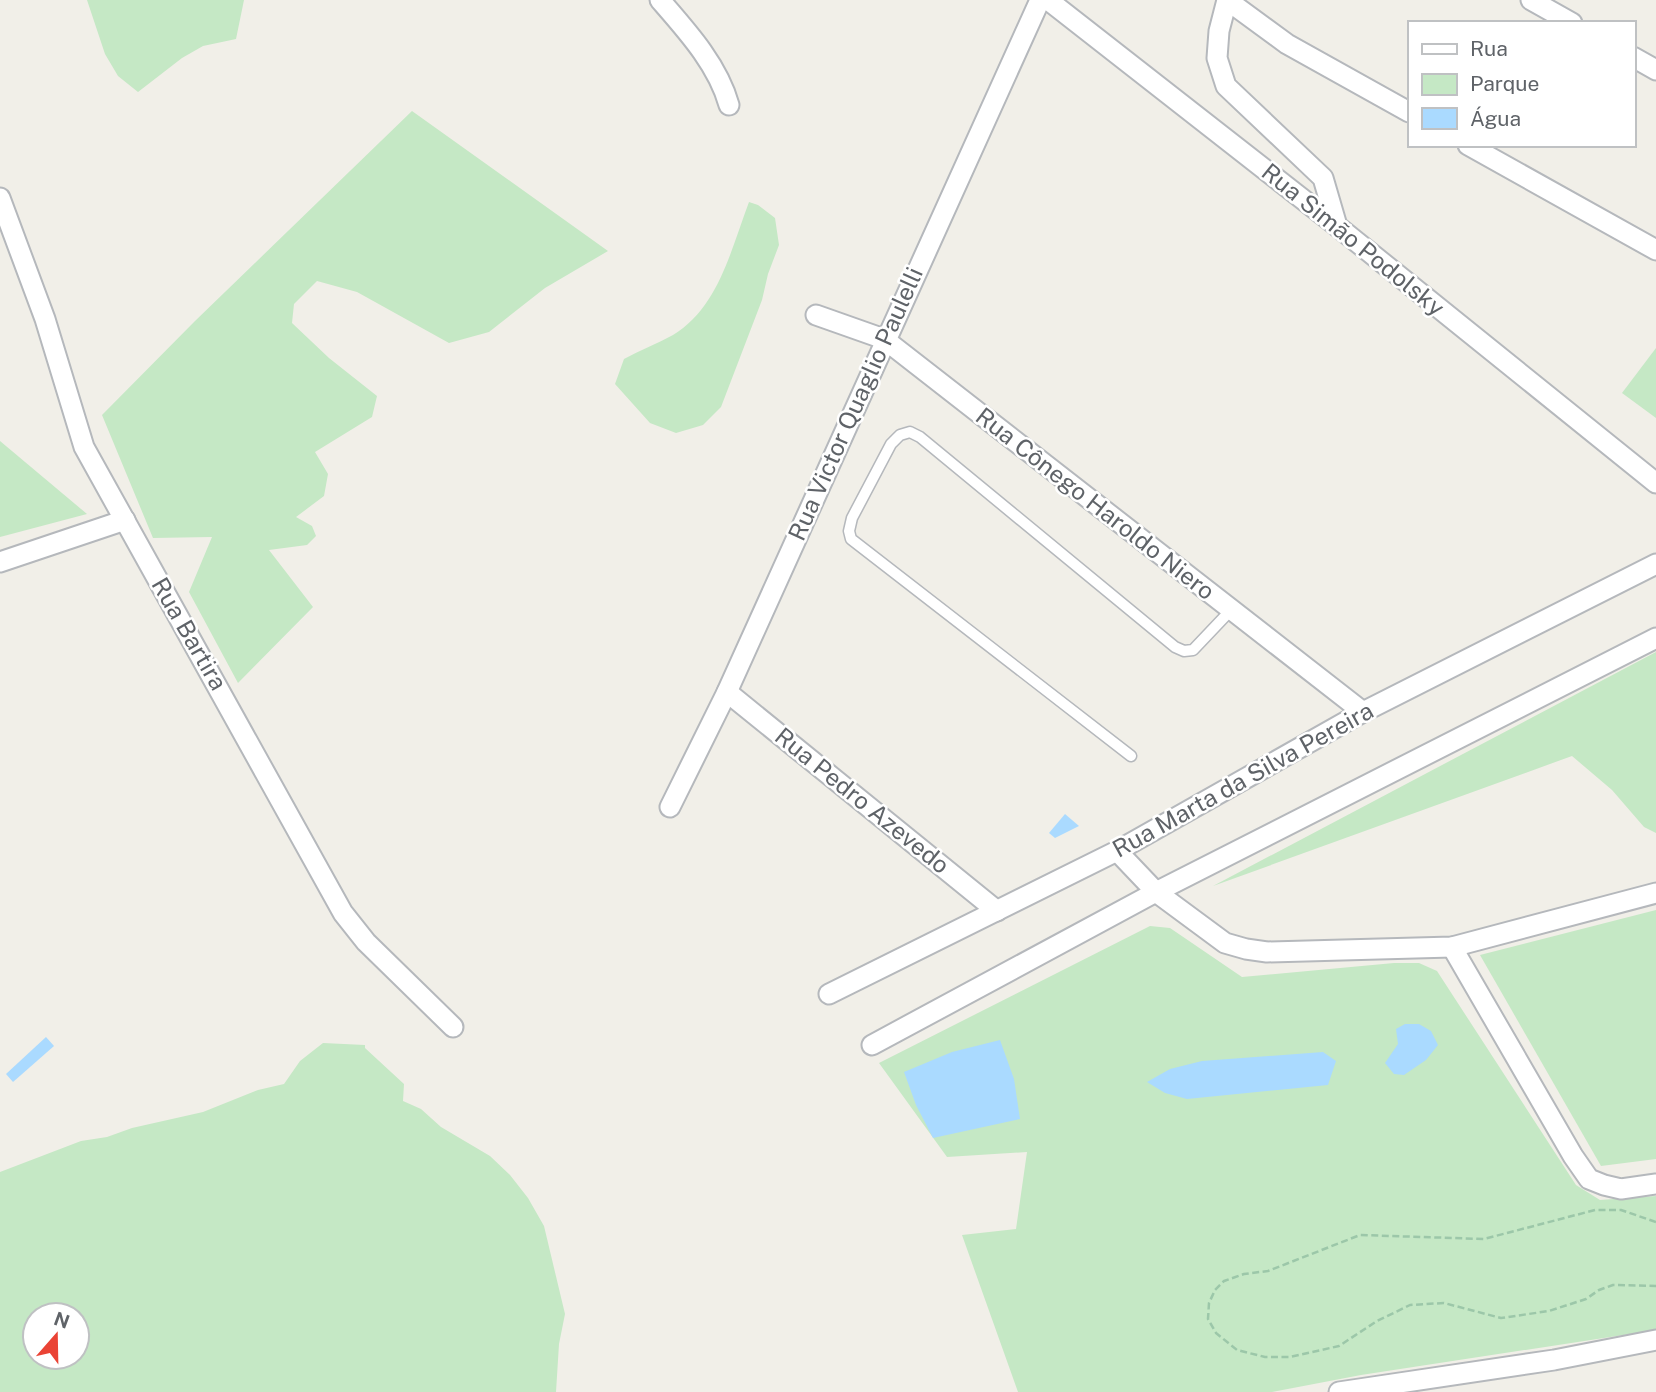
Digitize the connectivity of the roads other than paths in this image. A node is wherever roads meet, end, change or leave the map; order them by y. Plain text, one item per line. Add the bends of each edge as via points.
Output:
1 (660, 0) edge
2 (1040, 0) edge
3 (1048, 0) edge
4 (1227, 0) edge
5 (1531, 0) edge
6 (1568, 21) edge
7 (1635, 58) edge
8 (1656, 70) edge
9 (729, 105) dead end
10 (1408, 111) edge
11 (1472, 147) edge
12 (0, 198) edge
13 (1337, 226) junction
14 (1656, 250) edge
15 (816, 315) dead end
16 (884, 339) junction
17 (1656, 483) edge
18 (125, 520) junction
19 (0, 562) edge
20 (1656, 564) edge
21 (1231, 610) junction
22 (1656, 638) edge
23 (727, 692) junction
24 (1363, 712) junction
25 (1131, 756) dead end
26 (670, 807) dead end
27 (1117, 851) junction
28 (1156, 892) junction
29 (1656, 893) edge
30 (997, 911) junction
31 (1452, 947) junction
32 (829, 995) dead end
33 (453, 1027) dead end
34 (872, 1045) dead end
35 (1656, 1184) edge
36 (1656, 1340) edge
37 (1339, 1392) edge

1 - 9 street via 719,78
2 - 16 street, Rua Victor Quaglio Paulelli
3 - 13 street, Rua Simão Podolsky
4 - 10 street via 1287,44
4 - 13 street via 1217,58 1226,86 1323,178
5 - 6 street
7 - 8 street
11 - 14 street
12 - 18 street, Rua Bartira via 45,319 84,447
13 - 17 street, Rua Simão Podolsky
15 - 16 street, Rua Cônego Haroldo Niero
16 - 21 street, Rua Cônego Haroldo Niero
16 - 23 street, Rua Victor Quaglio Paulelli
18 - 19 street
18 - 33 street, Rua Bartira via 343,913 366,942
20 - 24 street, Rua Marta da Silva Pereira
21 - 24 street, Rua Cônego Haroldo Niero
21 - 25 lane via 1193,650 1175,647 920,437 910,432 891,444 852,518 851,539
22 - 28 street
23 - 26 street, Rua Victor Quaglio Paulelli
23 - 30 street, Rua Pedro Azevedo
24 - 27 street, Rua Marta da Silva Pereira
27 - 28 street
27 - 30 street, Rua Marta da Silva Pereira
28 - 31 street via 1225,943 1246,949
28 - 34 street
29 - 31 street
30 - 32 street, Rua Marta da Silva Pereira
31 - 35 street via 1589,1180 1621,1189
36 - 37 street

